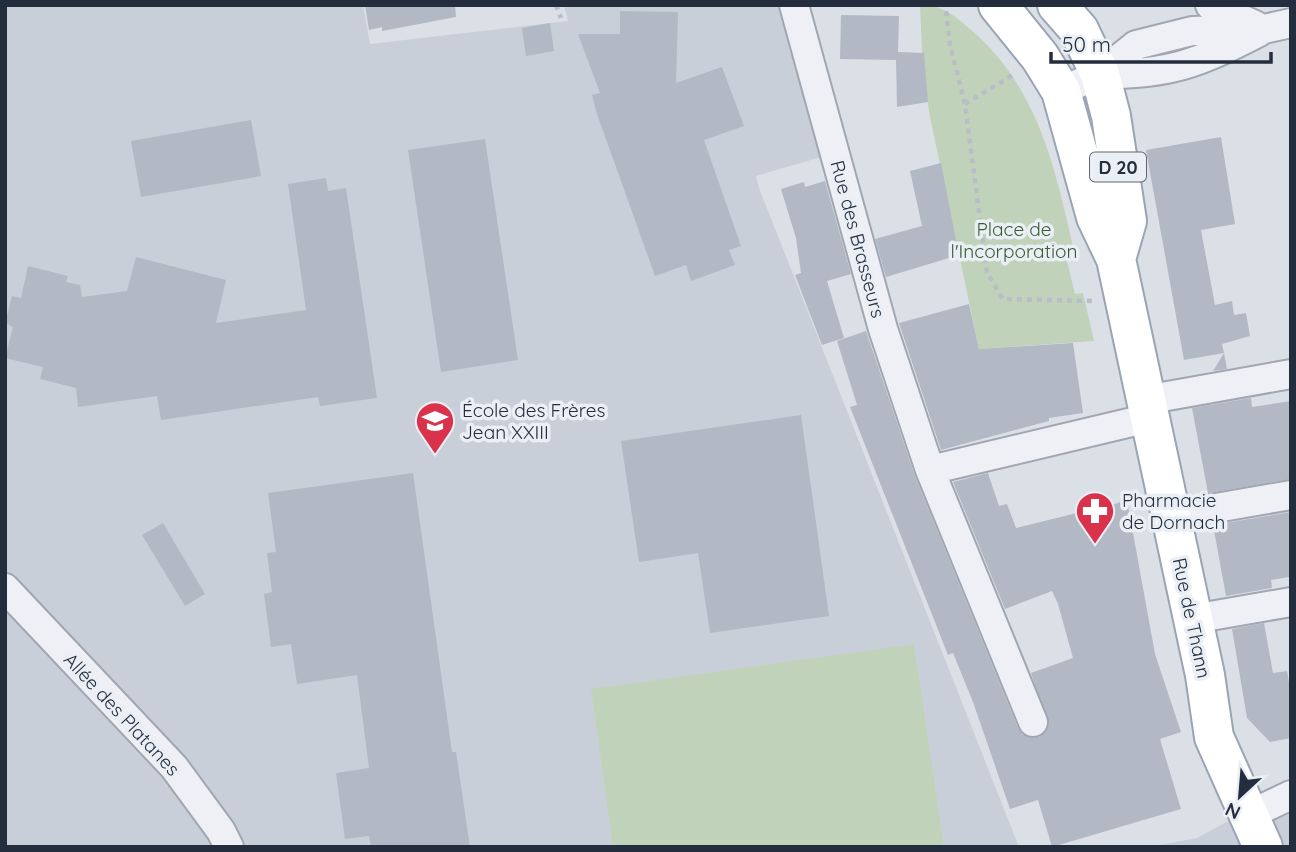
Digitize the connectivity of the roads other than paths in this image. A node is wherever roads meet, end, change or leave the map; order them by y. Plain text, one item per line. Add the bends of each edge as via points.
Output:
1 (794, 5) edge
2 (998, 5) edge
3 (1057, 5) edge
4 (1210, 5) edge
5 (1278, 26) edge
6 (1100, 74) junction
7 (1061, 91) junction
8 (1121, 276) junction
9 (1291, 374) edge
10 (1147, 409) junction
11 (930, 470) junction
12 (1291, 495) edge
13 (1170, 516) junction
14 (5, 588) edge
15 (1291, 602) edge
16 (1192, 619) junction
17 (1033, 722) dead end
18 (1291, 795) edge
19 (1255, 831) edge
20 (229, 847) edge

1 - 11 street, Rue des Brasseurs via 883,329
2 - 7 main road, Rue de Thann
3 - 6 main road, Rue de Thann via 1079,30
4 - 5 street
5 - 6 street via 1192,31 1136,45
6 - 7 street
6 - 8 main road, Rue de Thann / D 20 via 1127,221
7 - 8 main road, Rue de Thann / D 20 via 1096,217
8 - 10 main road, Rue de Thann / D 20
9 - 10 street
10 - 11 street
10 - 13 main road, Rue de Thann / D 20
11 - 17 street, Rue des Brasseurs
12 - 13 street
13 - 16 main road, Rue de Thann / D 20
14 - 20 street, Allée des Platanes via 174,767
15 - 16 street
16 - 19 main road, Rue de Thann / D 20 via 1214,737
18 - 19 street

